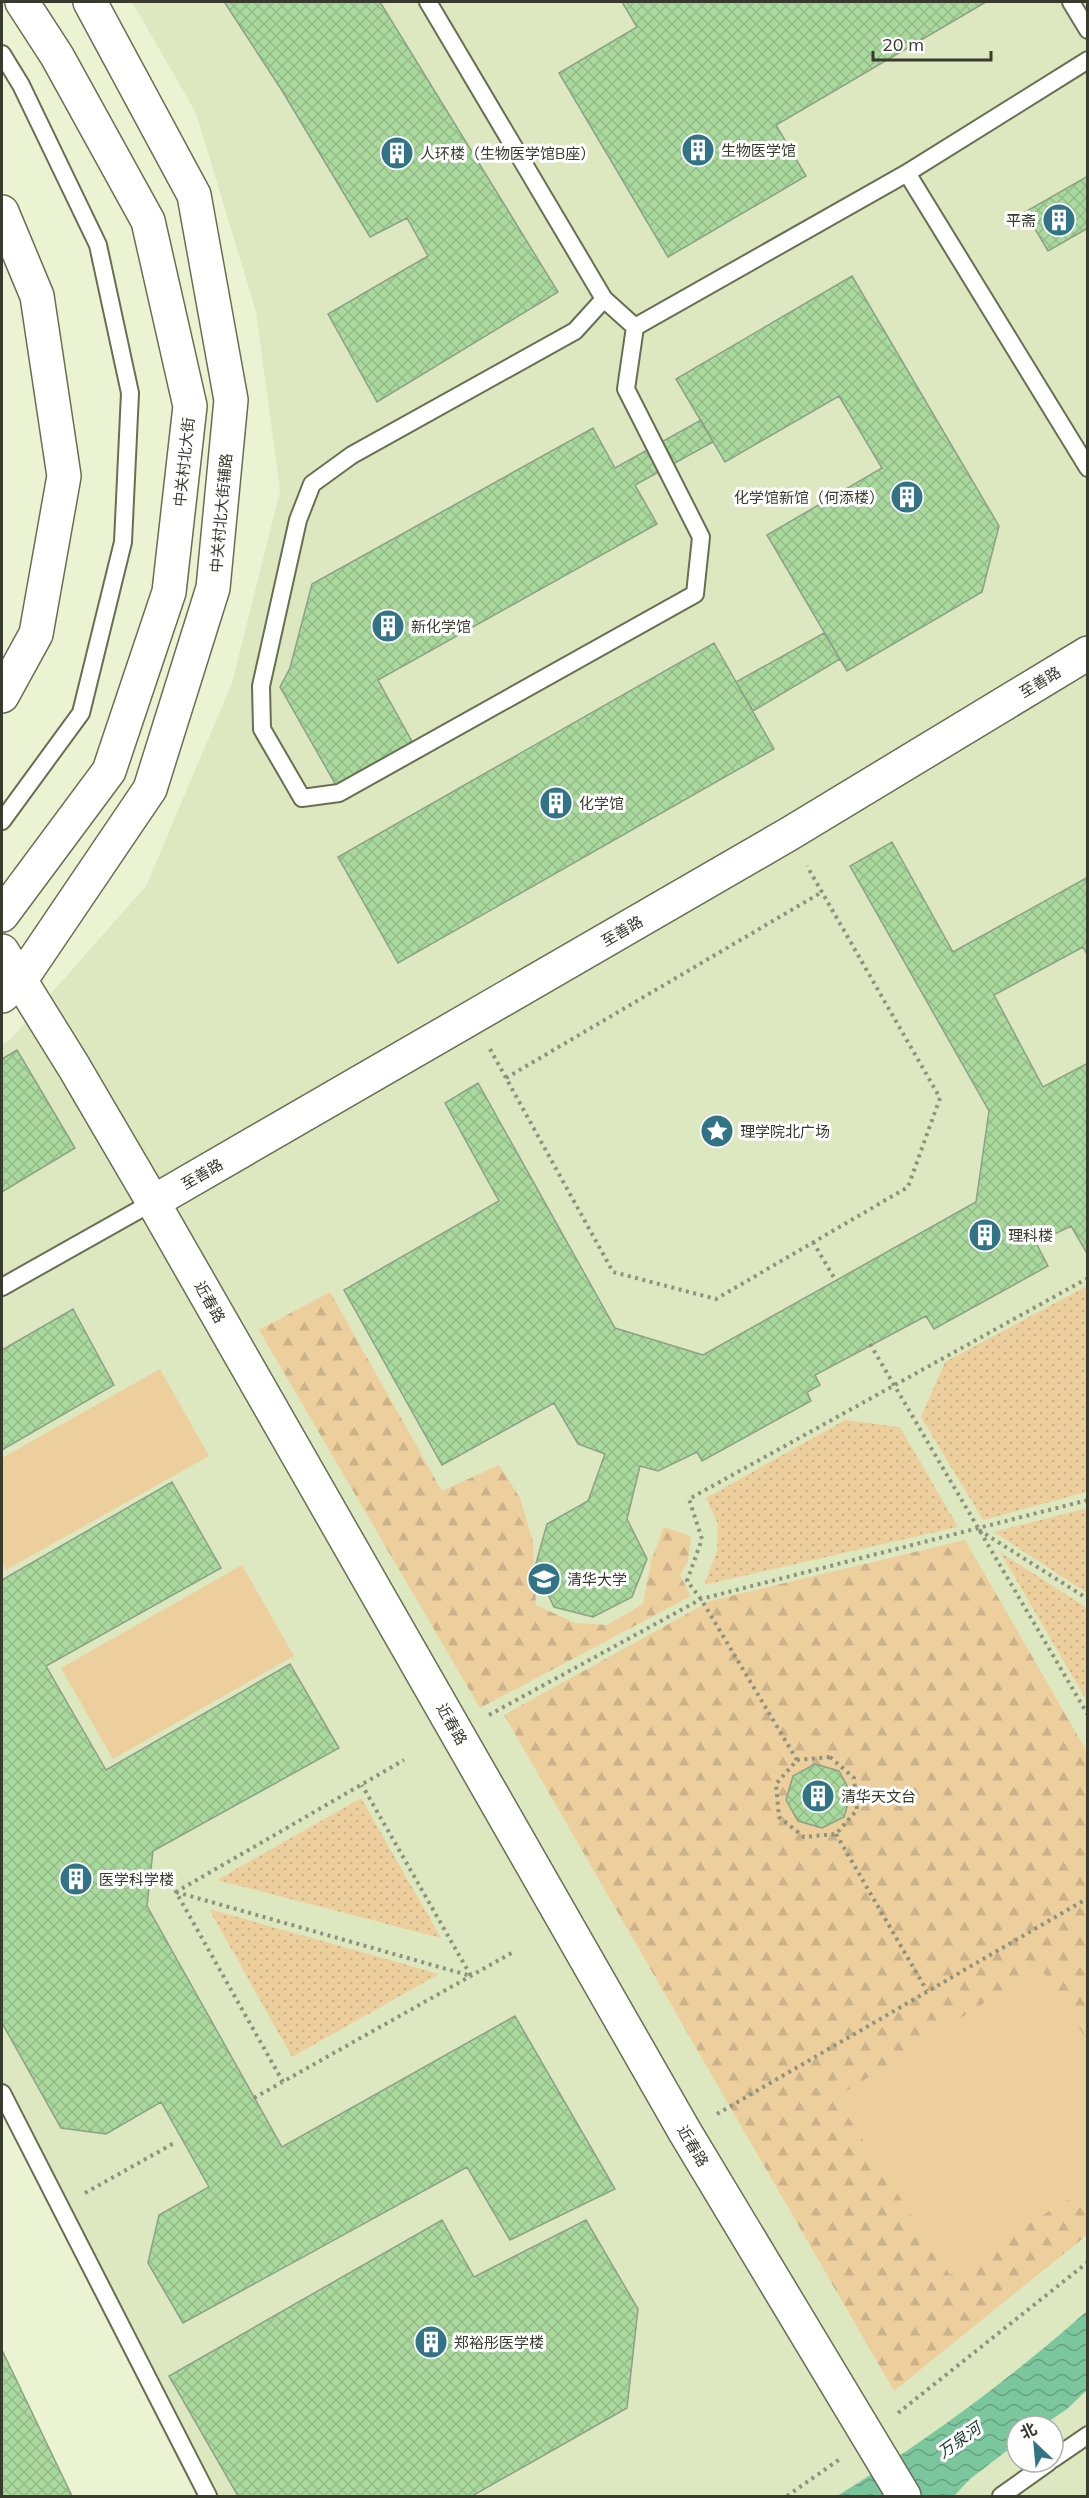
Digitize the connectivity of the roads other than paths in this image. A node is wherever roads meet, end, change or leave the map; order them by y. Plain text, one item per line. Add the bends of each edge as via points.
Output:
1 (22, 2) edge
2 (90, 2) edge
3 (428, 2) edge
4 (1071, 2) edge
5 (1088, 30) edge
6 (2, 54) edge
7 (1088, 60) edge
8 (907, 173) junction
9 (2, 212) edge
10 (2, 250) edge
11 (37, 296) junction
12 (604, 299) junction
13 (635, 327) junction
14 (1081, 443) edge
15 (1088, 468) edge
16 (36, 634) junction
17 (1088, 653) edge
18 (2, 663) edge
19 (2, 696) edge
20 (2, 820) edge
21 (2, 915) edge
22 (2, 951) edge
23 (11, 989) edge
24 (153, 1202) junction
25 (2, 1287) edge
26 (2, 2093) edge
27 (1088, 2435) edge
28 (1065, 2451) edge
29 (1032, 2474) edge
30 (208, 2496) edge
31 (904, 2496) edge
32 (1001, 2496) edge

1 - 21 street, 中关村北大街 via 57,56 148,221 190,406 169,592 109,771
2 - 23 street, 中关村北大街辅路 via 194,195 231,400 213,588 150,789
3 - 12 lane
4 - 5 lane
6 - 20 lane via 21,85 98,245 130,393 123,542 81,713
7 - 8 lane
8 - 13 lane
8 - 14 lane
9 - 11 street
10 - 11 street
11 - 16 street via 64,476
12 - 13 lane
12 - 13 lane via 576,331 352,455 312,484 298,520 261,686 262,729 302,798 339,793 695,594 701,537 626,389
14 - 15 lane
16 - 18 lane
16 - 19 street
17 - 24 street, 至善路 via 789,834
22 - 23 street, 近春路
23 - 24 street, 近春路 via 74,1067
24 - 25 lane
24 - 31 street, 近春路 via 685,2132
26 - 30 lane
27 - 28 lane
29 - 32 lane

